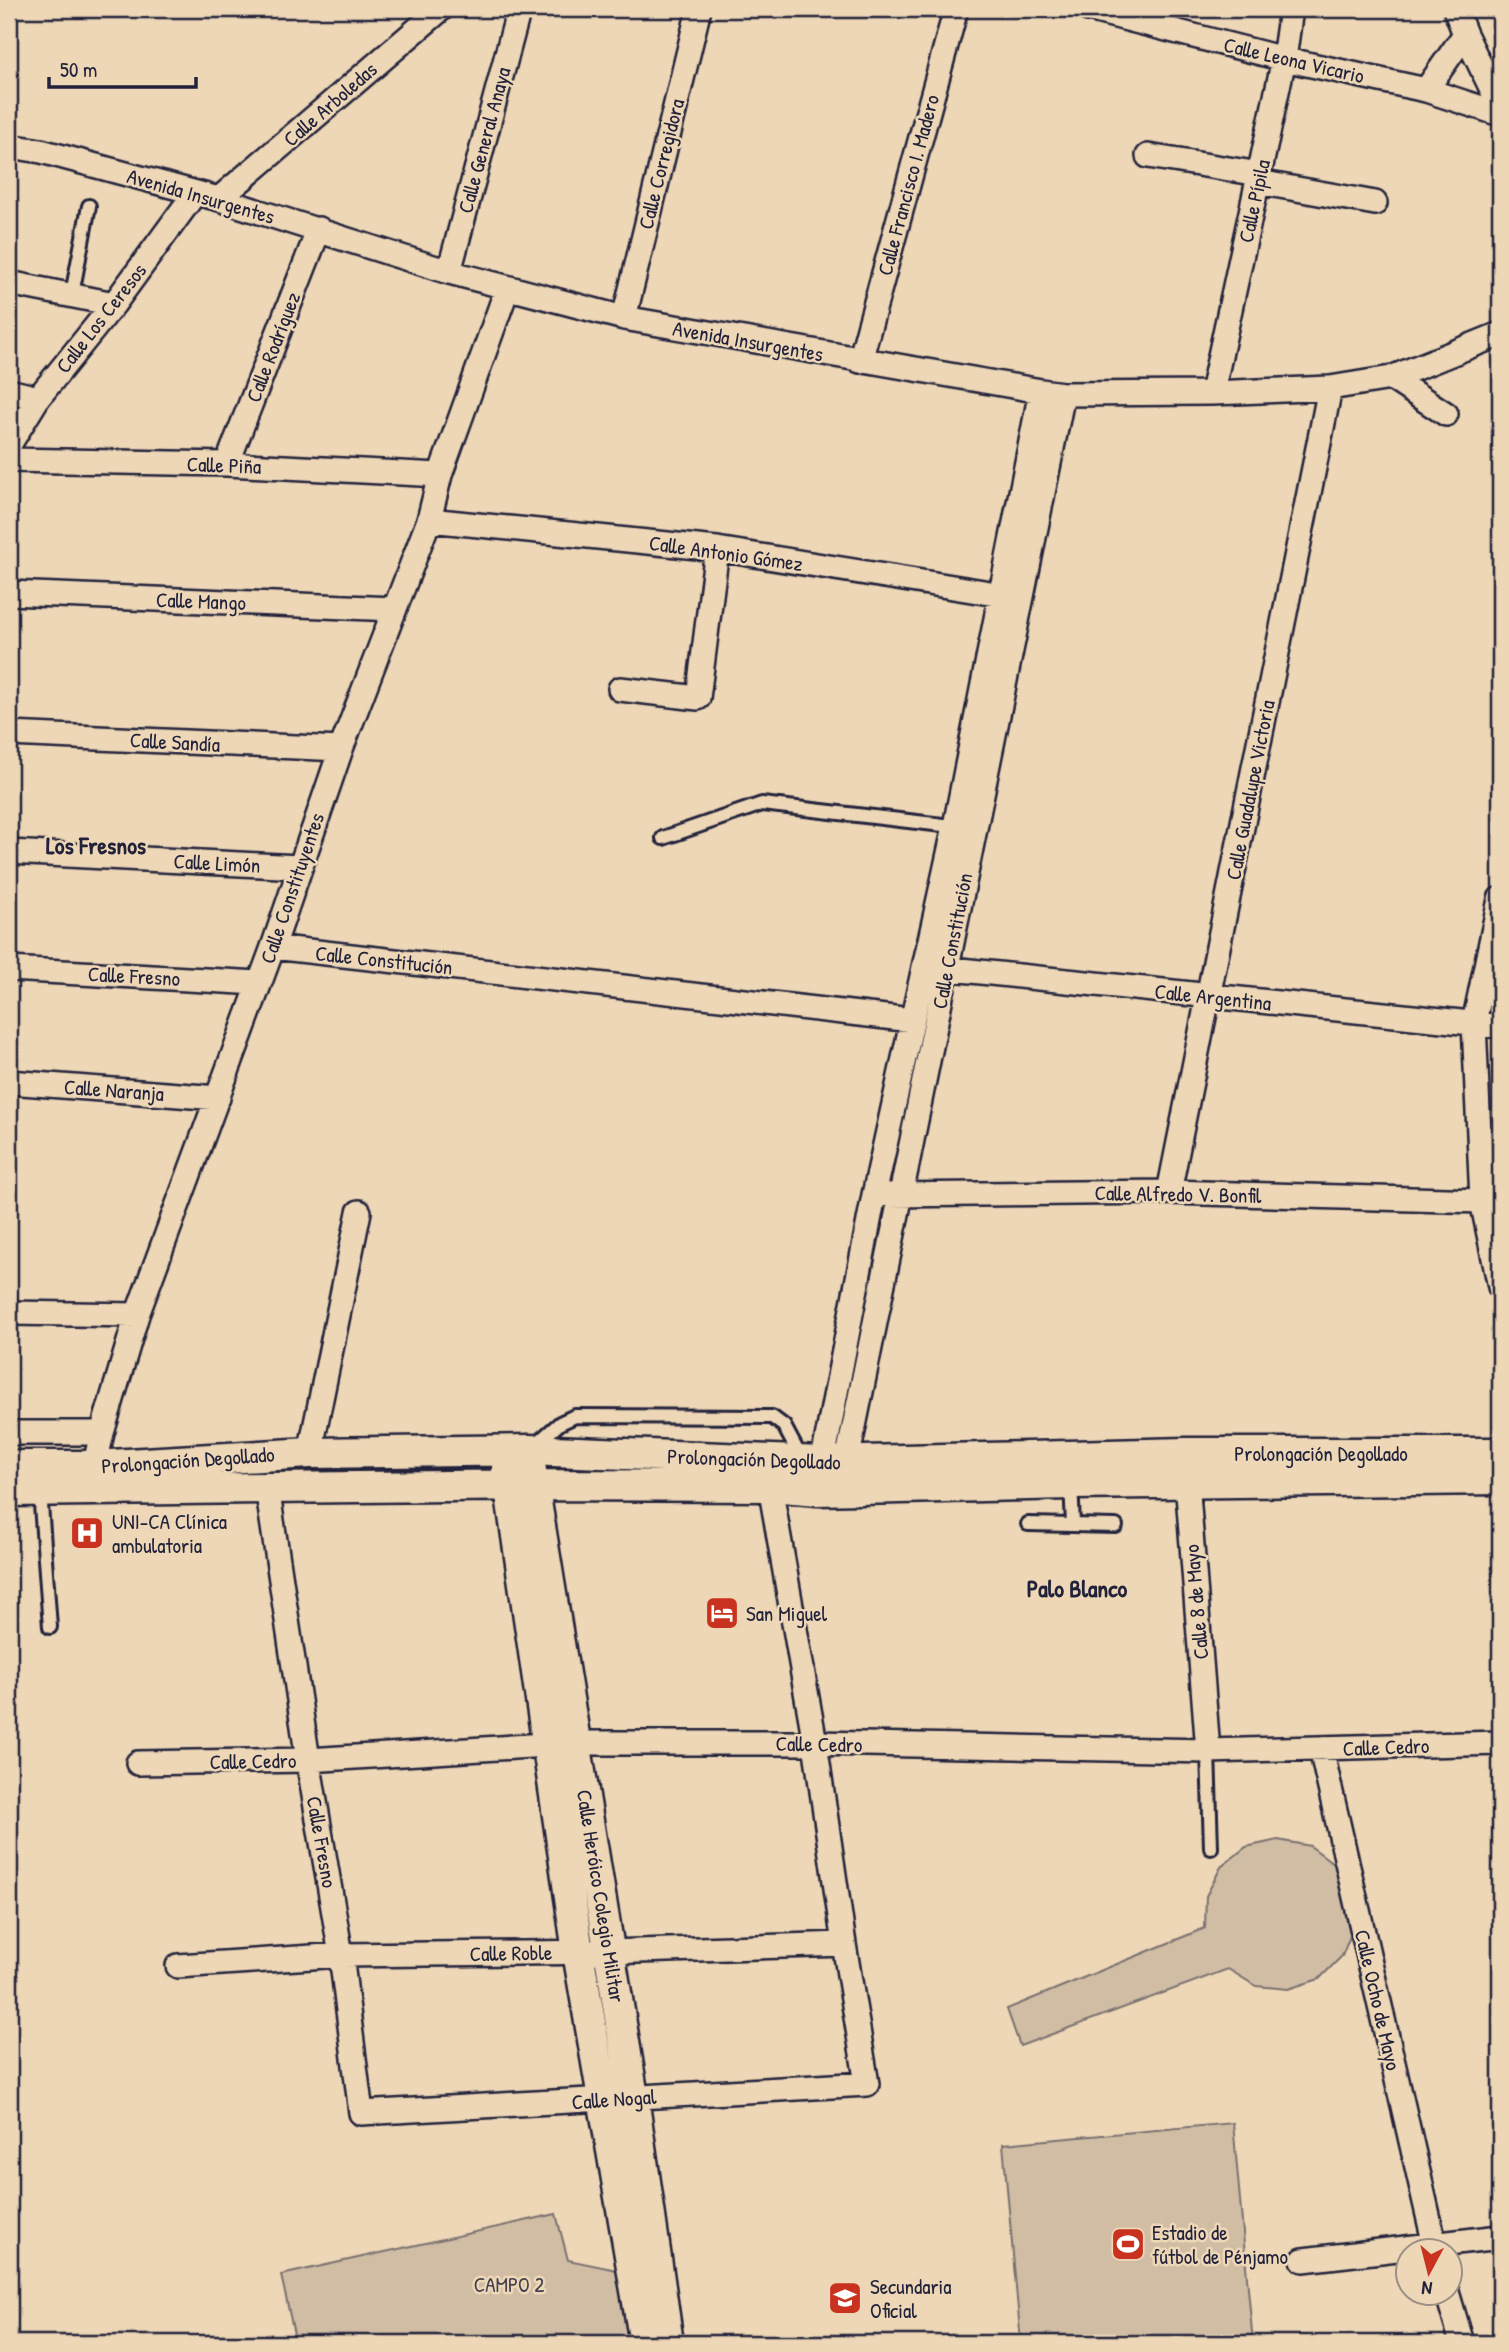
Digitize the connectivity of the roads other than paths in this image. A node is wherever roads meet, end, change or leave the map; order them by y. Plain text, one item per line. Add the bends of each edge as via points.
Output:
1 (441, 9) edge
2 (519, 9) edge
3 (699, 9) edge
4 (956, 9) edge
5 (1087, 9) edge
6 (1290, 9) edge
7 (1455, 9) edge
8 (1465, 34) junction
9 (1284, 59) junction
10 (1426, 90) junction
11 (1500, 106) edge
12 (1500, 114) edge
13 (9, 146) edge
14 (1148, 156) dead end
15 (1259, 178) junction
16 (195, 193) junction
17 (219, 199) junction
18 (1375, 203) dead end
19 (89, 206) dead end
20 (319, 229) junction
21 (449, 272) junction
22 (9, 283) edge
23 (507, 289) junction
24 (72, 294) junction
25 (114, 304) junction
26 (624, 318) junction
27 (1500, 334) edge
28 (860, 360) junction
29 (1391, 378) junction
30 (1330, 388) junction
31 (9, 391) edge
32 (1052, 392) junction
33 (1213, 393) junction
34 (37, 398) junction
35 (1446, 414) dead end
36 (9, 445) edge
37 (9, 460) edge
38 (227, 464) junction
39 (440, 475) junction
40 (429, 520) junction
41 (717, 550) junction
42 (9, 593) edge
43 (1011, 597) junction
44 (394, 609) junction
45 (620, 689) dead end
46 (9, 734) edge
47 (341, 749) junction
48 (965, 827) junction
49 (663, 838) dead end
50 (9, 852) edge
51 (299, 867) junction
52 (1500, 899) edge
53 (273, 947) junction
54 (935, 968) junction
55 (9, 969) edge
56 (260, 983) junction
57 (1209, 997) junction
58 (912, 1020) junction
59 (1475, 1023) junction
60 (1500, 1026) edge
61 (9, 1082) edge
62 (218, 1098) junction
63 (1169, 1192) junction
64 (874, 1195) junction
65 (901, 1196) junction
66 (1491, 1203) edge
67 (359, 1212) dead end
68 (1500, 1287) edge
69 (9, 1313) edge
70 (137, 1315) junction
71 (9, 1433) edge
72 (102, 1433) junction
73 (517, 1450) junction
74 (310, 1452) junction
75 (1500, 1452) edge
76 (1186, 1453) junction
77 (9, 1465) edge
78 (826, 1473) junction
79 (92, 1479) junction
80 (1500, 1479) edge
81 (1071, 1483) junction
82 (1186, 1483) junction
83 (521, 1486) junction
84 (770, 1486) junction
85 (267, 1487) junction
86 (9, 1491) edge
87 (40, 1491) junction
88 (1028, 1524) dead end
89 (1073, 1524) junction
90 (1116, 1526) dead end
91 (50, 1627) dead end
92 (815, 1743) junction
93 (1500, 1743) edge
94 (562, 1745) junction
95 (1321, 1749) junction
96 (1208, 1751) junction
97 (308, 1760) junction
98 (138, 1763) dead end
99 (1210, 1848) dead end
100 (844, 1944) junction
101 (578, 1952) junction
102 (609, 1952) junction
103 (341, 1955) junction
104 (178, 1966) dead end
105 (633, 2097) junction
106 (602, 2101) junction
107 (361, 2113) joint
108 (1432, 2236) edge
109 (1500, 2237) edge
110 (1464, 2243) edge
111 (1394, 2251) edge
112 (1303, 2260) dead end
113 (1451, 2306) edge
114 (645, 2343) edge
115 (668, 2343) edge
116 (1462, 2343) edge

1 - 17 street, Calle Arboledas
2 - 21 street, Calle General Anaya
3 - 26 street, Calle Corregidora
4 - 28 street, Calle Francisco I. Madero
5 - 9 street, Calle Leona Vicario
6 - 9 street, Calle Pípila
7 - 8 street
8 - 10 street
8 - 11 street
9 - 10 street, Calle Leona Vicario
9 - 15 street, Calle Pípila
10 - 12 street, Calle Leona Vicario
13 - 16 street, Avenida Insurgentes
14 - 15 street
15 - 18 street
15 - 33 street, Calle Pípila
16 - 17 street, Avenida Insurgentes
16 - 25 street, Calle Los Ceresos
17 - 20 street, Avenida Insurgentes
19 - 24 lane
20 - 21 street, Avenida Insurgentes
20 - 38 street, Calle Rodríguez
21 - 23 street, Avenida Insurgentes
22 - 24 street
23 - 26 street, Avenida Insurgentes
23 - 39 street, Calle Constituyentes
24 - 25 street
25 - 34 street, Calle Los Ceresos
26 - 28 street, Avenida Insurgentes
27 - 29 street, Avenida Insurgentes
28 - 32 street, Avenida Insurgentes
29 - 30 street, Avenida Insurgentes
29 - 35 street
30 - 33 street, Avenida Insurgentes
30 - 57 street, Calle Guadalupe Victoria
31 - 34 street
32 - 33 street, Avenida Insurgentes
32 - 43 street, Calle Constitución
34 - 36 street, Calle Los Ceresos
37 - 38 street, Calle Piña
38 - 39 street, Calle Piña
39 - 40 street, Calle Constituyentes
40 - 41 street, Calle Antonio Gómez
40 - 44 street, Calle Constituyentes
41 - 43 street, Calle Antonio Gómez
41 - 45 street via 698,698
42 - 44 street, Calle Mango
43 - 48 street, Calle Constitución
44 - 47 street, Calle Constituyentes
46 - 47 street, Calle Sandía
47 - 51 street, Calle Constituyentes
48 - 49 lane via 762,804
48 - 54 street, Calle Constitución
50 - 51 street, Calle Limón
51 - 53 street, Calle Constituyentes
52 - 59 street
53 - 56 street, Calle Constituyentes
53 - 58 street, Calle Constitución
54 - 57 street, Calle Argentina
54 - 58 street, Calle Constitución
54 - 65 street, Calle Constitución
55 - 56 street, Calle Fresno
56 - 62 street, Calle Constituyentes
57 - 59 street, Calle Argentina
57 - 63 street, Calle Guadalupe Victoria
58 - 64 street, Calle Constitución
59 - 60 street, Calle Argentina
59 - 66 street
61 - 62 street, Calle Naranja
62 - 70 street, Calle Constituyentes
63 - 65 street, Calle Alfredo V. Bonfil
63 - 66 street, Calle Alfredo V. Bonfil
64 - 65 street, Calle Alfredo V. Bonfil
64 - 78 street, Calle Constitución
65 - 78 street, Calle Constitución
66 - 68 street
67 - 74 street
69 - 70 street
70 - 72 street, Calle Constituyentes
71 - 72 street
72 - 79 street, Calle Constituyentes
73 - 74 street, Prolongación Degollado
73 - 78 street, Prolongación Degollado
73 - 78 lane via 575,1416 772,1417
73 - 83 street, Calle Heróico Colegio Militar
74 - 79 street, Prolongación Degollado
75 - 76 street, Prolongación Degollado
76 - 78 street, Prolongación Degollado
76 - 82 street, Calle 8 de Mayo
77 - 79 street, Prolongación Degollado
78 - 81 street, Prolongación Degollado
78 - 84 street, Prolongación Degollado
79 - 85 street, Prolongación Degollado
79 - 87 street, Prolongación Degollado
80 - 82 street, Prolongación Degollado
81 - 82 street, Prolongación Degollado
81 - 89 lane
82 - 96 street, Calle 8 de Mayo
83 - 84 street, Prolongación Degollado
83 - 85 street, Prolongación Degollado
83 - 94 street, Calle Heróico Colegio Militar
84 - 92 street
85 - 97 street, Calle Fresno
86 - 87 street, Prolongación Degollado
87 - 91 lane
88 - 89 lane
89 - 90 lane
92 - 94 street, Calle Cedro
92 - 96 street, Calle Cedro
92 - 100 street
93 - 95 street, Calle Cedro
94 - 97 street, Calle Cedro
94 - 101 street, Calle Heróico Colegio Militar
94 - 102 street, Calle Heróico Colegio Militar
95 - 96 street, Calle Cedro
95 - 108 street, Calle Ocho de Mayo
96 - 99 lane
97 - 98 street, Calle Cedro
97 - 103 street, Calle Fresno
100 - 102 street, Calle Roble
100 - 105 street, Calle Nogal via 867,2084
101 - 102 street, Calle Roble
101 - 103 street, Calle Roble
101 - 106 street, Calle Heróico Colegio Militar
102 - 105 street, Calle Heróico Colegio Militar
103 - 104 street, Calle Roble
103 - 107 street, Calle Fresno
105 - 106 street, Calle Nogal
105 - 115 street, Calle Heróico Colegio Militar
106 - 107 street, Calle Nogal
106 - 114 street, Calle Heróico Colegio Militar
109 - 110 street
111 - 112 street
113 - 116 street

